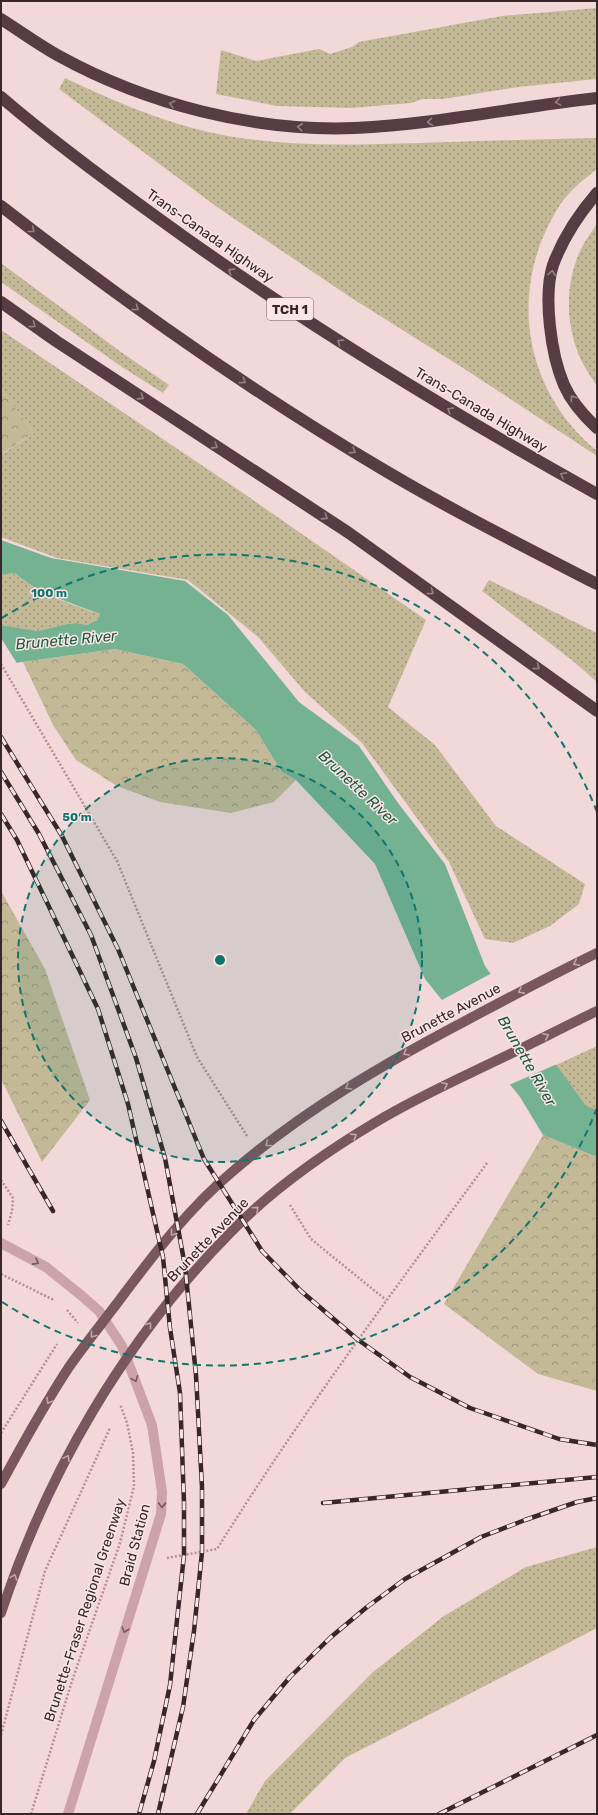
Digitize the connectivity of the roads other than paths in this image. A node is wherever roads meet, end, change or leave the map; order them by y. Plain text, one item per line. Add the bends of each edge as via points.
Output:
1 (1, 19) edge
2 (1, 97) edge
3 (597, 98) edge
4 (597, 193) edge
5 (1, 206) edge
6 (1, 302) edge
7 (597, 428) edge
8 (597, 494) edge
9 (597, 584) edge
10 (583, 701) junction
11 (597, 711) edge
12 (597, 717) edge
13 (597, 953) edge
14 (597, 1011) edge
15 (1, 1243) edge
16 (1, 1484) edge
17 (1, 1613) edge
18 (68, 1814) edge

3 -> 1 highway via 420,123 355,128 303,128 230,118 166,102 109,81 58,56
8 -> 2 highway, Trans-Canada Highway / TCH 1 via 483,430 355,352 224,266 98,175
7 -> 4 highway via 585,416 564,386 555,359 549,296 553,267 564,238 580,212
5 -> 9 highway via 75,264 167,330 294,415 472,520
6 -> 10 highway via 348,533
10 - 11 highway
10 - 12 highway
13 -> 16 main road, Brunette Avenue via 382,1066 298,1120 231,1173 184,1219 69,1367
17 -> 14 main road, Brunette Avenue via 39,1515 96,1404 140,1337 183,1283 230,1233 321,1157 376,1121
15 -> 18 lane, Braid Station via 46,1267 82,1296 99,1312 122,1346 152,1425 162,1492 161,1514

